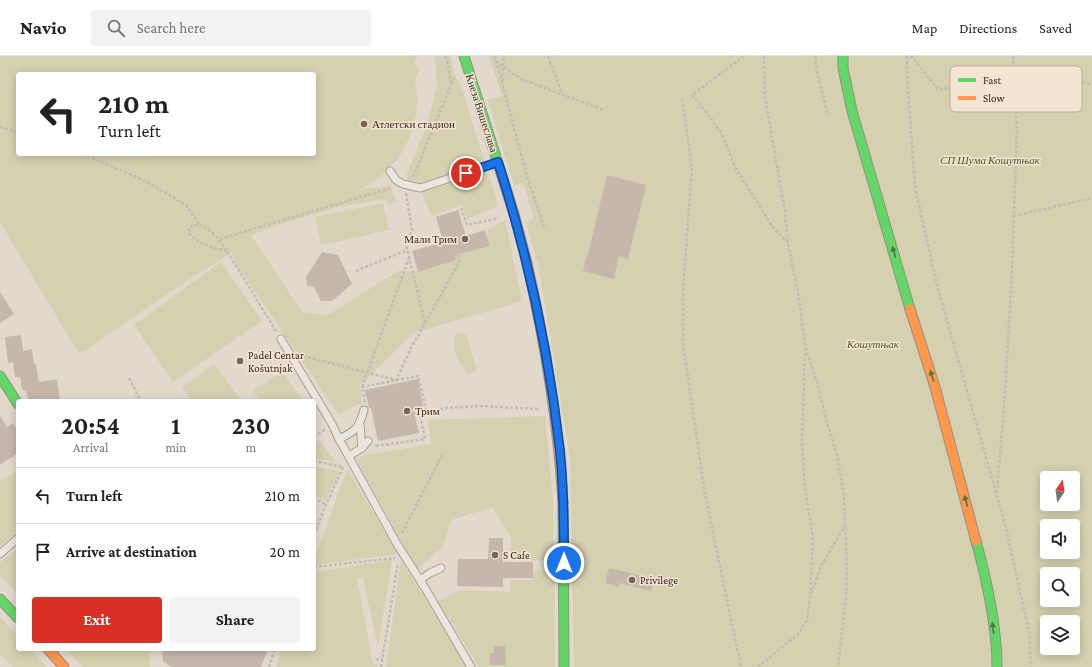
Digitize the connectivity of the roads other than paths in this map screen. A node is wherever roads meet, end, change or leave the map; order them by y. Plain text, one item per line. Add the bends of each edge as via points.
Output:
1 (464, 56) edge
2 (843, 56) edge
3 (498, 162) junction
4 (390, 171) dead end
5 (281, 339) road end
6 (0, 376) edge
7 (16, 401) edge
8 (364, 410) road end
9 (360, 425) junction
10 (339, 439) junction
11 (368, 441) dead end
12 (362, 448) junction
13 (349, 456) junction
14 (16, 540) edge
15 (0, 554) edge
16 (441, 568) dead end
17 (420, 580) junction
18 (0, 598) edge
19 (16, 616) edge
20 (50, 651) edge
21 (64, 667) edge
22 (471, 667) edge
23 (564, 667) edge
24 (997, 667) edge

1 - 3 street, Кнеза Вишеслава
24 -> 2 street via 985,574 936,387 915,326 852,111
3 - 4 lane via 420,188 396,180
3 - 23 street, Кнеза Вишеслава via 532,286 555,411 564,517
5 - 10 lane
6 - 7 street
8 - 9 lane
9 - 10 lane
9 - 12 lane
10 - 13 lane
11 - 12 lane
12 - 13 lane
13 - 17 lane via 397,544
14 - 15 lane
16 - 17 lane
17 - 22 lane
18 - 19 street
20 - 21 street

